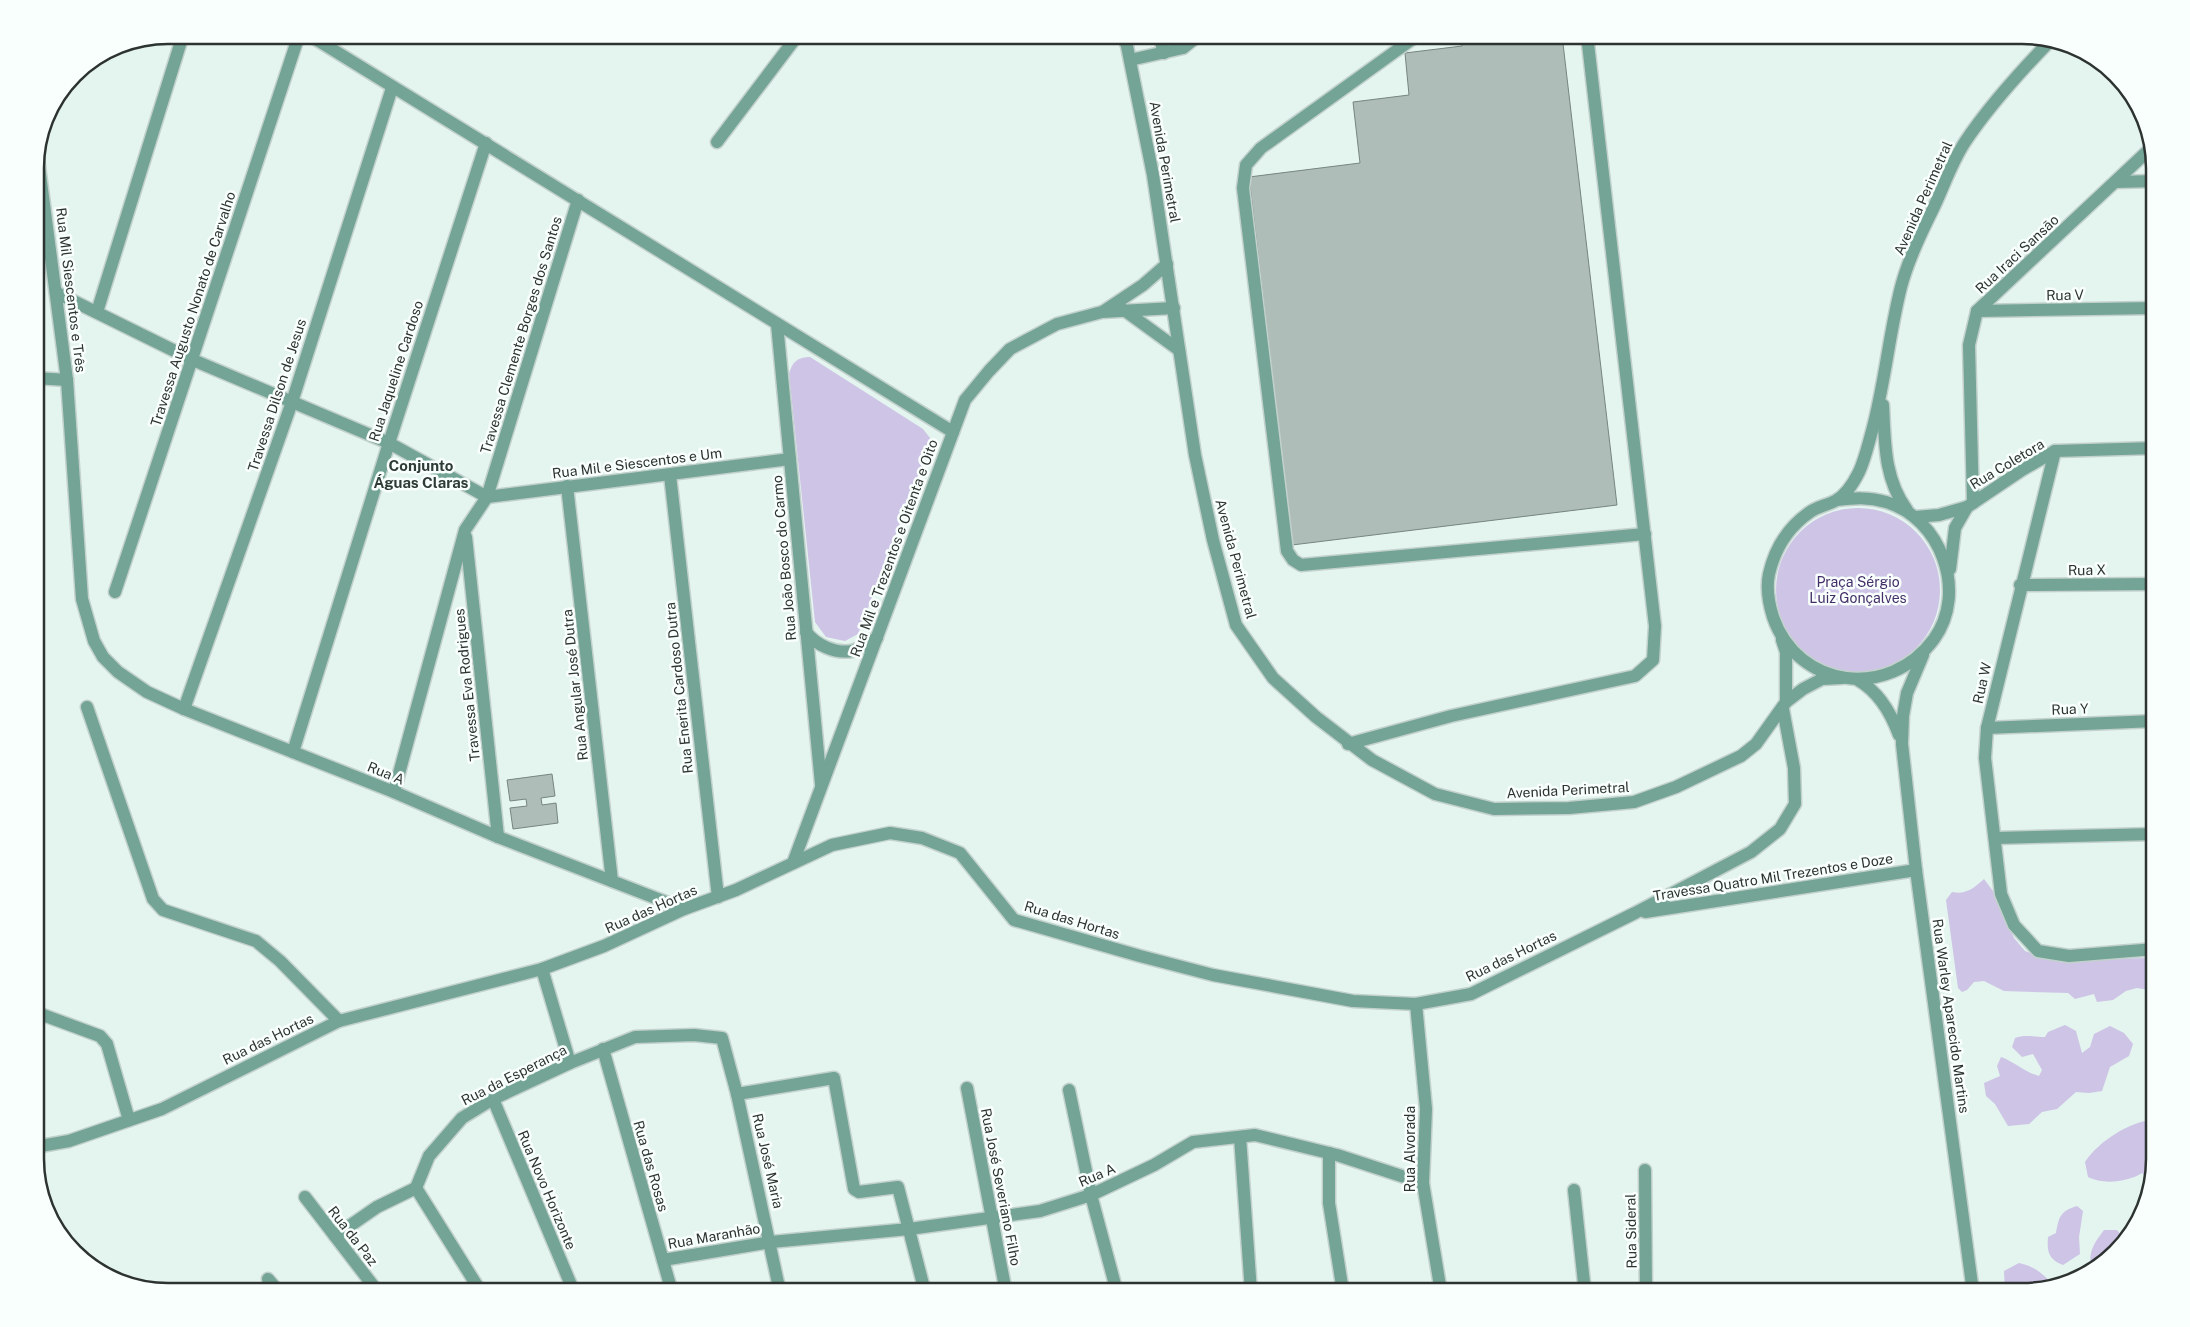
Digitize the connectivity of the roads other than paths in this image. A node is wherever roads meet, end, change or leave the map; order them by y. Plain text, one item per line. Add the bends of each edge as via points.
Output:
1 (180, 44) edge
2 (296, 44) edge
3 (323, 44) edge
4 (791, 44) edge
5 (1126, 44) edge
6 (1162, 44) edge
7 (1188, 44) edge
8 (1406, 44) edge
9 (1587, 44) edge
10 (2045, 46) edge
11 (1164, 52) junction
12 (1130, 60) junction
13 (392, 88) junction
14 (717, 142) dead end
15 (486, 143) junction
16 (2145, 154) edge
17 (2146, 181) edge
18 (2116, 182) junction
19 (578, 200) junction
20 (44, 201) edge
21 (1167, 264) junction
22 (57, 294) junction
23 (1174, 308) junction
24 (2146, 308) edge
25 (1124, 310) junction
26 (1977, 311) junction
27 (97, 312) junction
28 (1102, 312) junction
29 (777, 324) junction
30 (1179, 350) junction
31 (192, 360) junction
32 (44, 379) edge
33 (67, 380) junction
34 (1882, 395) junction
35 (292, 402) junction
36 (953, 432) junction
37 (389, 442) junction
38 (2146, 448) edge
39 (2055, 451) junction
40 (790, 459) junction
41 (670, 475) junction
42 (567, 486) junction
43 (487, 497) junction
44 (1837, 500) junction
45 (1970, 505) junction
46 (1912, 515) junction
47 (465, 530) junction
48 (1644, 534) junction
49 (1949, 584) junction
50 (2146, 584) edge
51 (2020, 585) junction
52 (115, 592) dead end
53 (1778, 631) junction
54 (806, 632) junction
55 (877, 638) junction
56 (94, 641) joint
57 (1925, 650) junction
58 (1842, 678) junction
59 (1858, 680) junction
60 (1784, 706) junction
61 (87, 707) dead end
62 (184, 709) junction
63 (2146, 721) edge
64 (1987, 728) junction
65 (1348, 744) junction
66 (1902, 744) junction
67 (294, 752) junction
68 (822, 789) junction
69 (394, 792) junction
70 (2146, 834) edge
71 (498, 837) junction
72 (1996, 838) junction
73 (792, 862) junction
74 (1916, 870) junction
75 (612, 881) junction
76 (718, 897) junction
77 (684, 909) junction
78 (1635, 913) junction
79 (2146, 951) edge
80 (542, 969) junction
81 (1416, 1004) junction
82 (44, 1015) edge
83 (339, 1020) junction
84 (722, 1038) joint
85 (603, 1049) junction
86 (570, 1063) junction
87 (967, 1088) dead end
88 (1068, 1090) dead end
89 (737, 1094) junction
90 (493, 1099) junction
91 (129, 1120) junction
92 (1240, 1137) junction
93 (44, 1145) edge
94 (1329, 1153) junction
95 (1645, 1170) dead end
96 (1423, 1183) junction
97 (416, 1188) junction
98 (1574, 1190) dead end
99 (1091, 1195) junction
100 (305, 1198) dead end
101 (992, 1218) junction
102 (909, 1229) junction
103 (335, 1236) junction
104 (770, 1242) junction
105 (663, 1260) junction
106 (268, 1279) dead end
107 (271, 1283) edge
108 (371, 1283) edge
109 (475, 1283) edge
110 (570, 1283) edge
111 (669, 1283) edge
112 (778, 1283) edge
113 (923, 1283) edge
114 (1004, 1283) edge
115 (1115, 1283) edge
116 (1250, 1283) edge
117 (1342, 1283) edge
118 (1440, 1283) edge
119 (1584, 1283) edge
120 (1646, 1283) edge
121 (1972, 1283) edge

1 - 27 street
2 - 31 street, Travessa Augusto Nonato de Carvalho
3 - 13 street
4 - 14 street
5 - 12 street, Avenida Perimetral
6 - 11 street
7 - 11 street
8 - 48 street via 1262,148 1246,165 1243,188 1287,551 1301,565
9 - 48 street
10 - 34 street, Avenida Perimetral via 1964,143 1951,170 1901,286
11 - 12 street
12 - 21 street, Avenida Perimetral
13 - 15 street
13 - 35 street, Travessa Dilson de Jesus
15 - 19 street
15 - 37 street, Rua Jaqueline Cardoso
16 - 18 street, Rua Iraci Sansão
17 - 18 street
18 - 26 street, Rua Iraci Sansão
19 - 29 street
19 - 43 street, Travessa Clemente Borges dos Santos
20 - 22 street, Rua Mil Siescentos e Três
21 - 23 street, Avenida Perimetral
21 - 28 street, Rua Mil e Trezentos e Oitenta e Oito via 1143,285
22 - 27 street
22 - 33 street, Rua Mil Siescentos e Três
23 - 25 street, Rua Mil e Trezentos e Oitenta e Oito
23 - 30 street, Avenida Perimetral
24 - 26 street, Rua V
25 - 28 street, Rua Mil e Trezentos e Oitenta e Oito
25 - 30 street
26 - 45 street, Rua Iraci Sansão via 1969,345
27 - 31 street
28 - 36 street, Rua Mil e Trezentos e Oitenta e Oito via 1057,324 1010,349 965,400
29 - 36 street
29 - 40 street, Rua João Bosco do Carmo
30 - 65 street, Avenida Perimetral via 1195,455 1236,625 1273,678
31 - 35 street
31 - 52 street, Travessa Augusto Nonato de Carvalho
32 - 33 street
33 - 56 street, Rua Mil Siescentos e Três via 82,599
34 - 44 street, Avenida Perimetral via 1861,468
34 - 46 street, Avenida Perimetral via 1887,464 1892,486
35 - 37 street
35 - 62 street, Travessa Dilson de Jesus
36 - 55 street, Rua Mil e Trezentos e Oitenta e Oito
37 - 43 street
37 - 67 street, Rua Jaqueline Cardoso
38 - 39 street, Rua Coletora
39 - 45 street, Rua Coletora
39 - 51 street, Rua W
40 - 41 street, Rua Mil e Siescentos e Um
40 - 54 street, Rua João Bosco do Carmo
41 - 42 street, Rua Mil e Siescentos e Um
41 - 76 street, Rua Enerita Cardoso Dutra
42 - 43 street, Rua Mil e Siescentos e Um
42 - 75 street, Rua Angular José Dutra
43 - 47 street, Travessa Clemente Borges dos Santos
44 - 46 street via 1862,497 1887,502
44 - 53 street via 1812,510 1791,528 1776,551 1768,577 1769,605
45 - 46 street, Rua Coletora via 1940,515
45 - 49 street, Rua Coletora via 1955,528
46 - 49 street via 1932,536 1944,559
47 - 69 street, Travessa Clemente Borges dos Santos
47 - 71 street, Travessa Eva Rodrigues
48 - 65 street via 1655,626 1653,660 1635,676 1451,716
49 - 57 street, Rua Coletora via 1944,620
50 - 51 street, Rua X
51 - 64 street, Rua W
53 - 58 street via 1794,653 1816,669
53 - 60 street via 1786,652
54 - 55 street via 814,641 830,649 852,651
54 - 68 street, Rua João Bosco do Carmo
55 - 68 street, Rua Mil e Trezentos e Oitenta e Oito
56 - 62 street, Rua A via 103,657 118,672 147,692
57 - 59 street via 1906,666 1883,676
57 - 66 street, Rua Warley Aparecido Martins via 1907,693 1902,716
58 - 59 street
58 - 60 street, Avenida Perimetral via 1812,683
59 - 66 street, Rua Warley Aparecido Martins via 1886,706
60 - 65 street, Avenida Perimetral via 1756,744 1741,756 1676,787 1634,802 1578,807 1494,809 1436,794
60 - 78 street, Rua das Hortas via 1794,768 1795,804 1780,829 1751,852
61 - 83 street via 153,899 163,910 256,941
62 - 67 street, Rua A
63 - 64 street, Rua Y
64 - 72 street, Rua W via 1985,758
66 - 74 street, Rua Warley Aparecido Martins
67 - 69 street, Rua A
68 - 73 street, Rua Mil e Trezentos e Oitenta e Oito
69 - 71 street, Rua A
70 - 72 street
71 - 75 street, Rua A
72 - 79 street, Rua W via 2001,894 2014,925 2038,951 2069,956
73 - 76 street, Rua das Hortas
73 - 81 street, Rua das Hortas via 832,845 890,833 922,838 960,853 1014,920 1213,975 1353,1001
74 - 78 street, Travessa Quatro Mil Trezentos e Doze
74 - 121 street, Rua Warley Aparecido Martins
75 - 77 street, Rua A
76 - 77 street, Rua das Hortas
77 - 80 street, Rua das Hortas via 604,946
78 - 81 street, Rua das Hortas via 1471,994
80 - 83 street, Rua das Hortas
80 - 86 street
81 - 96 street, Rua Alvorada via 1426,1109
82 - 91 street via 100,1036 107,1044
83 - 91 street, Rua das Hortas via 162,1109
84 - 85 street, Rua da Esperança via 694,1035 635,1038
84 - 89 street, Rua José Maria
85 - 86 street, Rua da Esperança
85 - 105 street, Rua das Rosas
86 - 90 street, Rua da Esperança
87 - 101 street, Rua José Severiano Filho
88 - 99 street
89 - 102 street via 834,1078 854,1189 859,1192 898,1187
89 - 104 street, Rua José Maria
90 - 97 street, Rua da Esperança via 462,1118 428,1156
90 - 110 street, Rua Novo Horizonte
91 - 93 street, Rua das Hortas via 69,1141
92 - 94 street, Rua A via 1255,1135
92 - 99 street, Rua A via 1193,1142
92 - 116 street
94 - 96 street, Rua A
94 - 117 street via 1329,1203
95 - 120 street, Rua Sideral
96 - 118 street, Rua Alvorada
97 - 103 street via 377,1207
97 - 109 street
98 - 119 street
99 - 101 street, Rua A via 1040,1211
99 - 115 street
100 - 103 street, Rua da Paz
101 - 102 street, Rua A
101 - 114 street, Rua José Severiano Filho
102 - 104 street, Rua A
102 - 113 street
103 - 108 street, Rua da Paz
104 - 105 street, Rua Maranhão
104 - 112 street, Rua José Maria
105 - 111 street, Rua das Rosas
106 - 107 street

